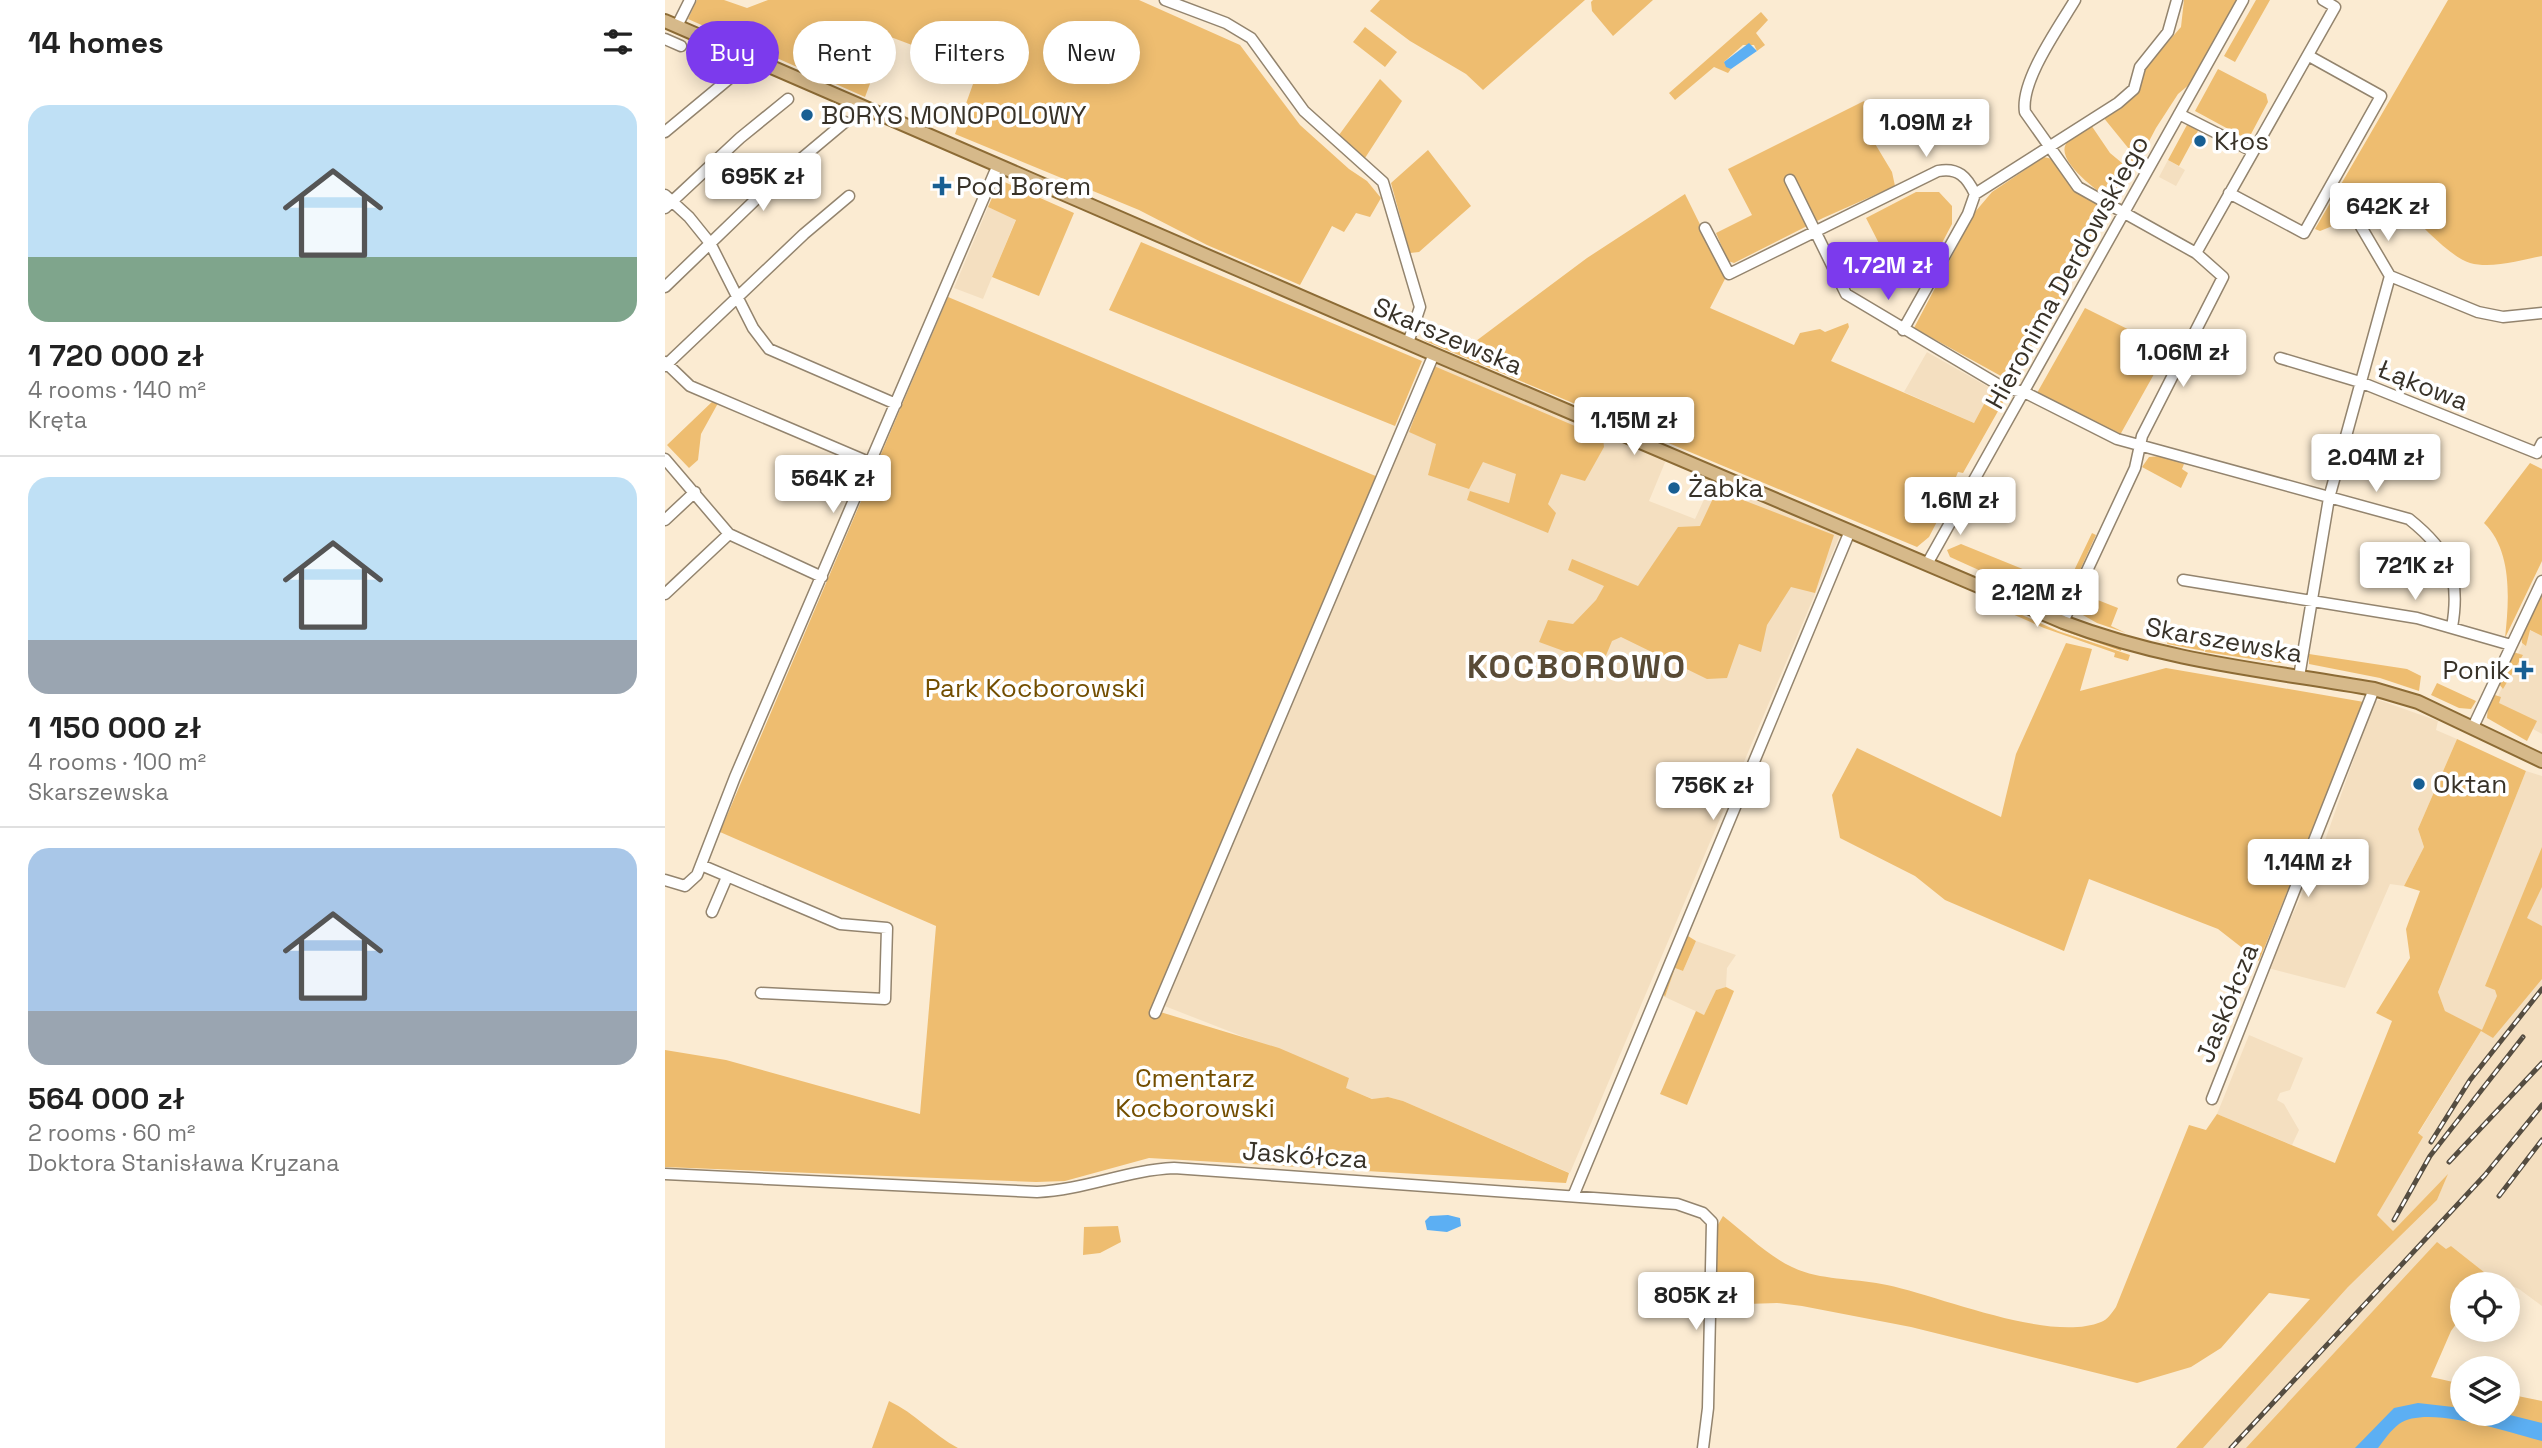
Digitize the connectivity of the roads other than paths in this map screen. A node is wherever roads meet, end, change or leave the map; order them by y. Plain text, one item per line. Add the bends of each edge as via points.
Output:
1 (690, 0) edge
2 (1165, 0) edge
3 (2075, 0) edge
4 (2177, 0) edge
5 (2243, 0) edge
6 (2325, 0) edge
7 (671, 23) edge
8 (665, 39) edge
9 (681, 47) dead end
10 (2309, 56) junction
11 (723, 84) edge
12 (788, 99) dead end
13 (2179, 114) junction
14 (845, 122) dead end
15 (665, 132) edge
16 (2049, 146) junction
17 (2252, 152) junction
18 (997, 167) junction
19 (1790, 180) dead end
20 (2228, 193) junction
21 (1975, 194) junction
22 (849, 197) dead end
23 (668, 202) edge
24 (2124, 214) junction
25 (2360, 225) dead end
26 (1705, 228) dead end
27 (1814, 232) junction
28 (710, 243) junction
29 (2196, 253) junction
30 (2390, 276) junction
31 (665, 287) edge
32 (737, 298) junction
33 (2542, 313) edge
34 (1903, 330) junction
35 (1408, 343) junction
36 (1434, 354) junction
37 (2280, 358) dead end
38 (666, 364) edge
39 (2360, 382) junction
40 (2024, 392) junction
41 (896, 404) junction
42 (2542, 443) edge
43 (2140, 446) junction
44 (665, 459) edge
45 (871, 463) junction
46 (695, 492) junction
47 (2329, 498) junction
48 (665, 520) edge
49 (1850, 531) junction
50 (729, 534) junction
51 (1927, 565) junction
52 (822, 577) junction
53 (2183, 580) dead end
54 (2542, 581) edge
55 (665, 594) edge
56 (2311, 600) junction
57 (2063, 622) junction
58 (2452, 627) junction
59 (2511, 645) junction
60 (2299, 677) junction
61 (2374, 689) junction
62 (2473, 727) junction
63 (2542, 761) edge
64 (699, 870) junction
65 (727, 877) junction
66 (665, 880) edge
67 (712, 912) dead end
68 (761, 993) dead end
69 (1155, 1013) dead end
70 (2212, 1099) dead end
71 (665, 1174) edge
72 (1574, 1194) junction
73 (1703, 1448) edge

1 - 7 street
2 - 35 street via 1226,23 1251,38 1304,111 1383,182 1420,307
3 - 16 street via 2047,45 2024,104
4 - 16 street via 2168,32 2140,67 2134,89
5 - 13 street, Hieronima Derdowskiego
6 - 10 street via 2335,6
7 - 18 main road, Skarszewska
8 - 9 street
10 - 17 street
10 - 20 street via 2381,96 2304,233
11 - 15 street
12 - 23 street
13 - 17 street
13 - 24 street, Hieronima Derdowskiego
14 - 28 street
16 - 21 street
16 - 24 street via 2078,187
17 - 20 street
18 - 35 main road, Skarszewska
18 - 41 street
19 - 27 street
20 - 29 street
21 - 27 street via 1961,174 1950,168 1937,171
21 - 34 street via 1946,257
22 - 32 street
23 - 28 street
24 - 29 street
24 - 40 street, Hieronima Derdowskiego
25 - 30 street
26 - 27 street via 1729,274
27 - 34 street via 1846,293
28 - 31 street
28 - 32 street
29 - 43 street via 2223,277
30 - 33 street via 2478,312 2516,317
30 - 39 street
32 - 38 street
32 - 41 street via 769,349
34 - 40 street via 2004,388
35 - 36 main road, Skarszewska
36 - 49 main road, Skarszewska
36 - 69 street
37 - 39 street, Łąkowa
38 - 45 street via 690,386
39 - 42 street, Łąkowa via 2537,453
39 - 47 street
40 - 43 street
40 - 51 street, Hieronima Derdowskiego
41 - 45 street
43 - 47 street
43 - 57 street via 2136,468
44 - 46 street
45 - 52 street
46 - 48 street
46 - 50 street
47 - 56 street
47 - 58 street via 2409,519 2430,536 2451,566 2457,597
49 - 51 main road, Skarszewska
49 - 72 street
50 - 52 street
50 - 55 street
51 - 57 main road, Skarszewska
52 - 64 street
53 - 56 street
54 - 59 street
56 - 58 street
56 - 60 street
57 - 60 main road, Skarszewska via 2163,654
58 - 59 street
59 - 62 street
60 - 61 main road, Skarszewska
61 - 62 main road, Skarszewska
61 - 70 street, Jaskółcza
62 - 63 main road, Skarszewska
64 - 65 street
64 - 66 street via 685,886
65 - 67 street
65 - 68 street via 839,925 887,928 885,999
71 - 72 street, Jaskółcza via 1037,1192 1063,1191 1174,1168
72 - 73 street, Jaskółcza via 1677,1204 1710,1217 1713,1266

